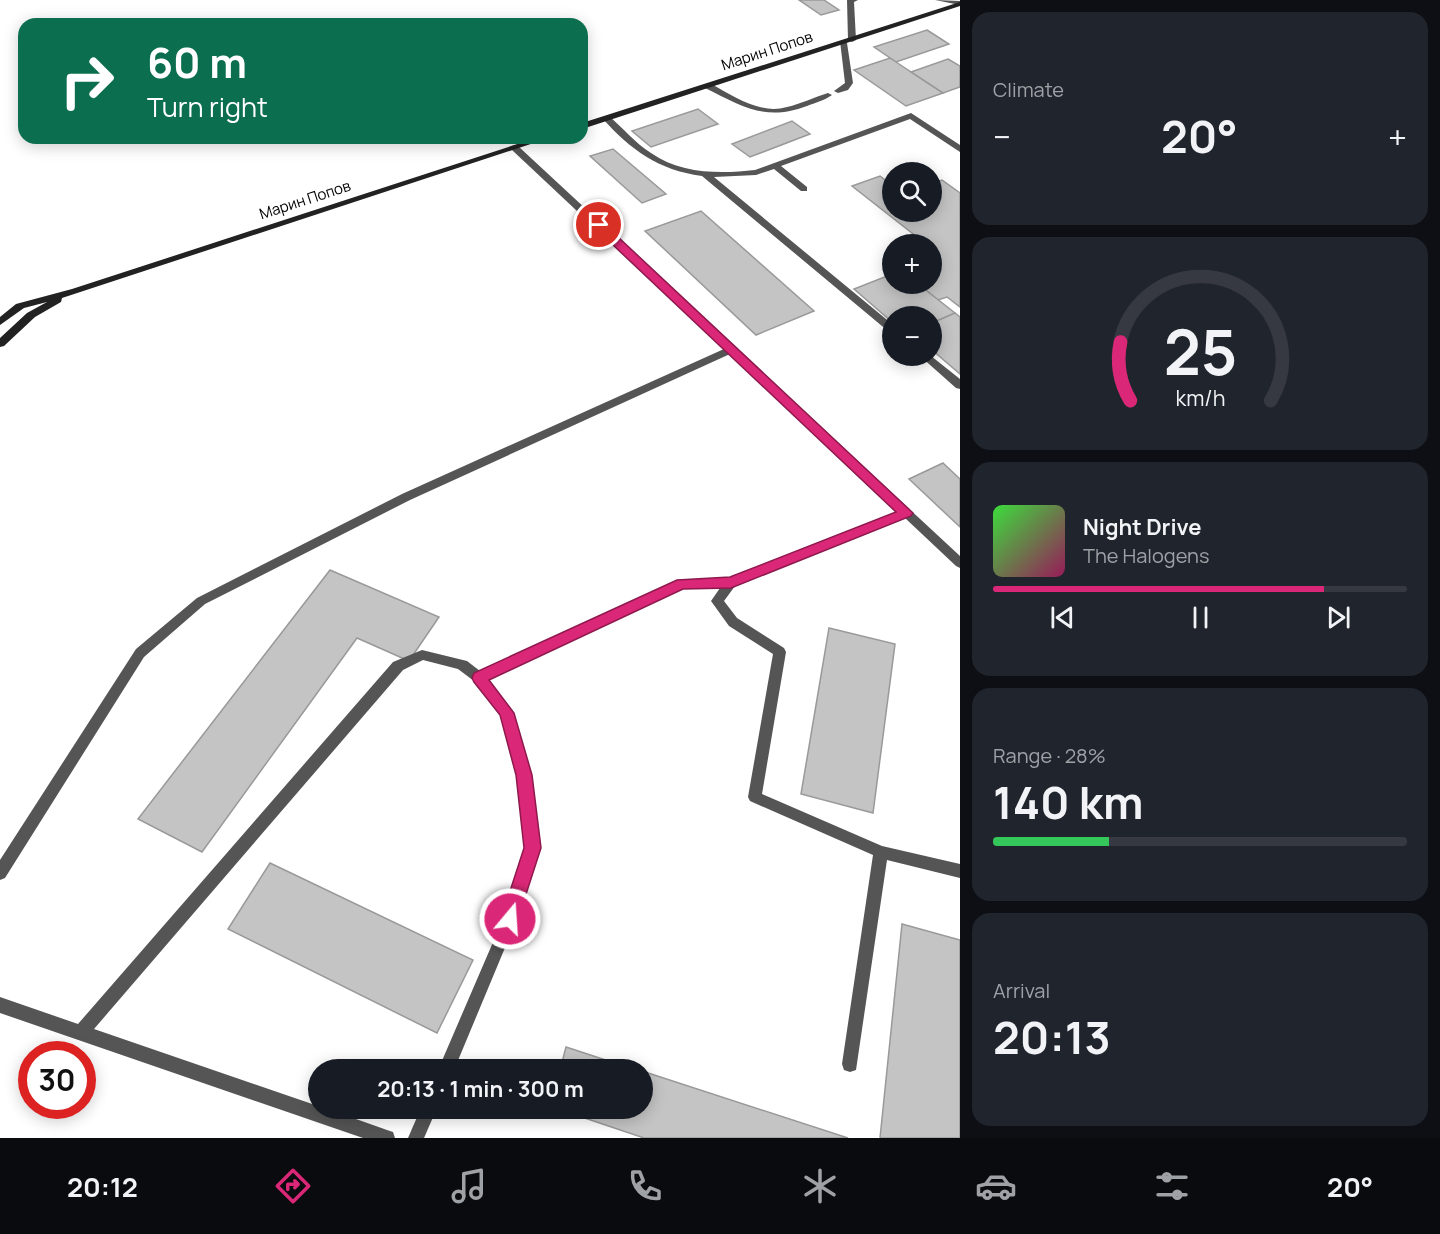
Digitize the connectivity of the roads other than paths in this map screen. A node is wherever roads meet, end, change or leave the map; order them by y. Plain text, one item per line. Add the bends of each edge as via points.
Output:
1 (854, 0) edge
2 (939, 0) edge
3 (960, 2) edge
4 (847, 41) junction
5 (708, 86) junction
6 (838, 91) dead end
7 (828, 95) dead end
8 (606, 118) junction
9 (588, 124) edge
10 (527, 144) edge
11 (515, 148) junction
12 (960, 149) edge
13 (775, 165) junction
14 (705, 174) junction
15 (804, 189) dead end
16 (75, 291) junction
17 (0, 321) edge
18 (882, 321) edge
19 (0, 344) edge
20 (732, 350) junction
21 (937, 366) edge
22 (960, 385) edge
23 (906, 513) junction
24 (960, 563) edge
25 (731, 583) junction
26 (479, 678) junction
27 (881, 852) junction
28 (960, 871) edge
29 (0, 873) edge
30 (0, 1005) edge
31 (81, 1032) junction
32 (451, 1059) edge
33 (850, 1064) dead end
34 (424, 1119) edge
35 (387, 1138) edge
36 (416, 1138) edge

1 - 4 street via 850,1
2 - 3 street
3 - 4 main road, Марин Попов
4 - 5 main road, Марин Попов
4 - 6 street via 849,82
5 - 7 street via 759,110 772,112 786,111
5 - 8 main road, Марин Попов
8 - 9 main road, Марин Попов
8 - 14 street via 654,160
10 - 11 main road, Марин Попов
11 - 16 main road, Марин Попов
11 - 20 street
12 - 13 street via 911,116
13 - 14 street via 732,176
13 - 15 street
14 - 18 street
16 - 17 main road via 20,306
16 - 19 main road via 31,315
20 - 23 street
20 - 29 street via 406,497 201,601 140,653
21 - 22 street
23 - 24 street
23 - 25 street
25 - 26 street via 682,584
25 - 27 street via 717,601 733,622 780,652 755,797
26 - 31 street via 462,665 422,655 398,666
26 - 32 street via 507,713 524,775 532,848 510,919
27 - 28 street
27 - 33 street
30 - 31 street
31 - 35 street
34 - 36 street

